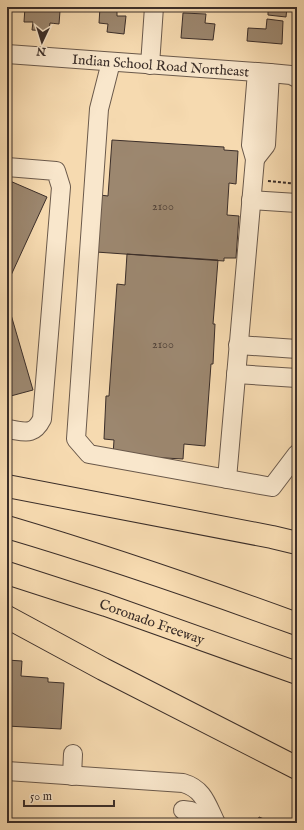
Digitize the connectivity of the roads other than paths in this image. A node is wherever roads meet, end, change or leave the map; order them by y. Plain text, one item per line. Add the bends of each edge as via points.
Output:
1 (154, 7) edge
2 (7, 54) edge
3 (110, 62) junction
4 (150, 65) junction
5 (264, 72) junction
6 (295, 75) edge
7 (7, 167) edge
8 (251, 200) junction
9 (297, 203) edge
10 (238, 345) junction
11 (297, 350) edge
12 (236, 374) junction
13 (297, 378) edge
14 (7, 429) edge
15 (297, 454) edge
16 (227, 479) junction
17 (7, 486) edge
18 (7, 527) edge
19 (297, 543) edge
20 (7, 573) edge
21 (7, 617) edge
22 (297, 624) edge
23 (297, 673) edge
24 (73, 754) dead end
25 (297, 768) edge
26 (7, 772) edge
27 (72, 776) junction
28 (196, 814) edge
29 (216, 823) edge

1 - 4 street
2 - 3 street, Indian School Road Northeast
3 - 4 street, Indian School Road Northeast
3 - 16 street via 100,109 76,439 89,454
4 - 5 street, Indian School Road Northeast
5 - 6 street, Indian School Road Northeast
5 - 8 street via 266,145 254,159
7 - 14 street via 56,171 61,187 42,419 38,427 31,432
8 - 9 street
8 - 10 street
10 - 11 street
10 - 12 street
12 - 13 street
12 - 16 street
15 - 16 street via 272,487
17 - 19 highway
18 - 22 highway via 96,554
20 - 23 highway, Coronado Freeway via 112,607
21 - 25 highway
24 - 27 street
26 - 27 street
27 - 28 street via 183,783 193,786 200,791
28 - 29 street

